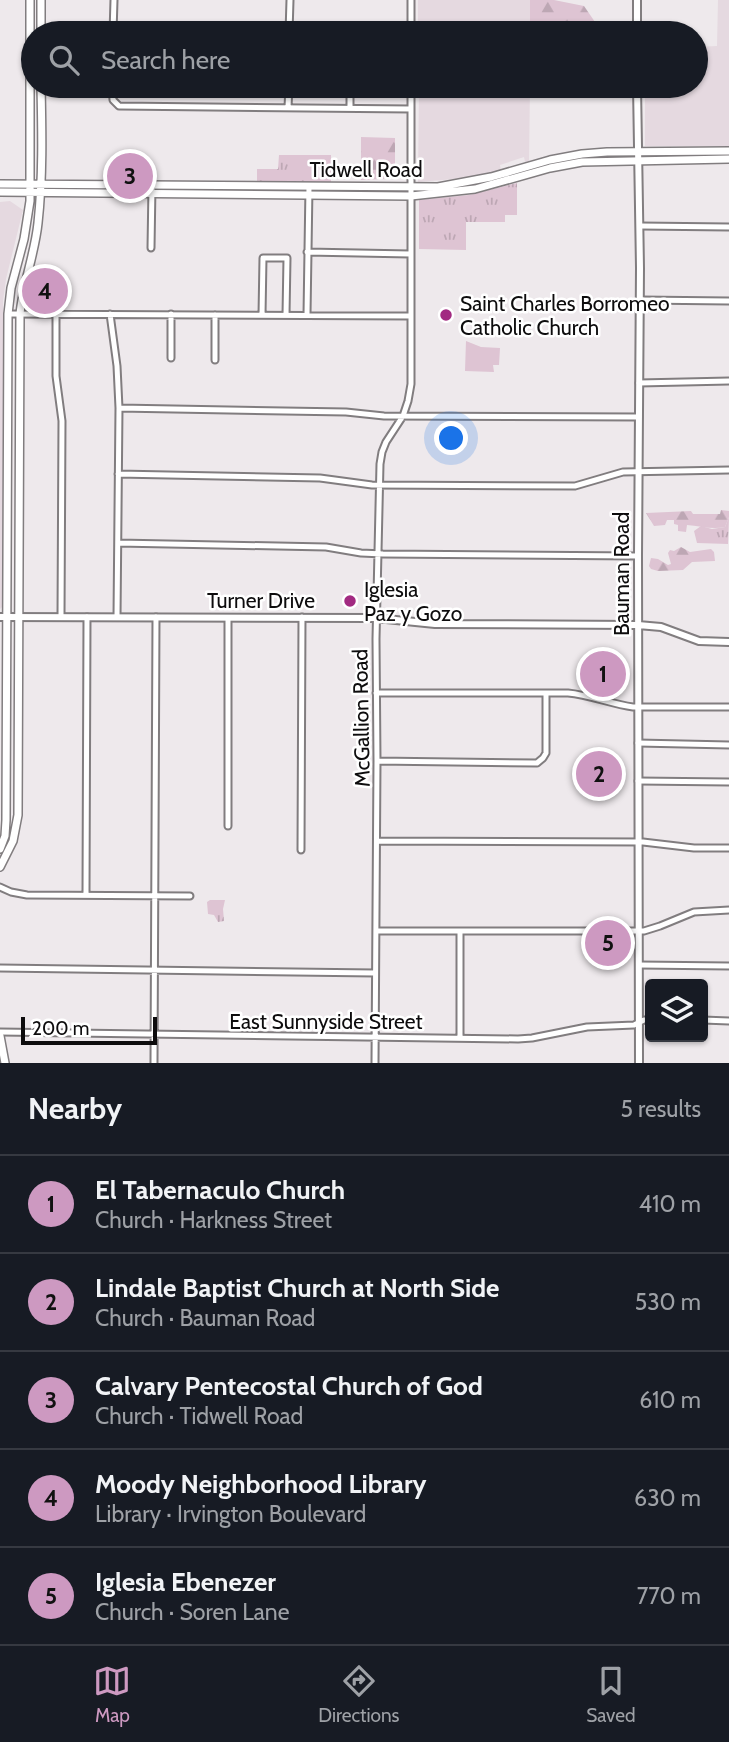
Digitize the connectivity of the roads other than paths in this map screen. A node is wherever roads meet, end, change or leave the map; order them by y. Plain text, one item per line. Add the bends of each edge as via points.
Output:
1 (30, 0) edge
2 (41, 0) edge
3 (114, 0) edge
4 (290, 0) edge
5 (411, 0) edge
6 (637, 0) edge
7 (30, 21) edge
8 (41, 21) edge
9 (113, 21) edge
10 (289, 21) edge
11 (411, 21) edge
12 (637, 21) edge
13 (30, 98) edge
14 (41, 98) edge
15 (113, 98) edge
16 (288, 98) edge
17 (350, 98) edge
18 (411, 98) edge
19 (637, 98) edge
20 (288, 107) junction
21 (350, 108) junction
22 (411, 109) junction
23 (29, 116) junction
24 (41, 116) junction
25 (729, 151) edge
26 (701, 155) junction
27 (639, 156) junction
28 (582, 158) junction
29 (729, 159) edge
30 (521, 168) junction
31 (521, 177) junction
32 (2, 184) edge
33 (474, 185) junction
34 (30, 188) junction
35 (40, 188) junction
36 (152, 190) junction
37 (309, 191) junction
38 (412, 191) junction
39 (0, 192) edge
40 (640, 226) junction
41 (729, 227) edge
42 (151, 248) dead end
43 (307, 252) junction
44 (410, 254) junction
45 (18, 259) junction
46 (21, 296) junction
47 (640, 300) junction
48 (729, 301) edge
49 (8, 314) junction
50 (20, 314) junction
51 (56, 314) junction
52 (110, 314) junction
53 (171, 314) junction
54 (215, 314) junction
55 (262, 315) junction
56 (286, 315) junction
57 (307, 315) junction
58 (411, 316) junction
59 (171, 358) dead end
60 (215, 360) dead end
61 (729, 381) edge
62 (8, 382) junction
63 (19, 382) junction
64 (639, 383) junction
65 (119, 408) junction
66 (403, 416) junction
67 (639, 417) junction
68 (20, 450) junction
69 (8, 451) junction
70 (729, 470) edge
71 (638, 471) junction
72 (118, 474) junction
73 (379, 485) junction
74 (8, 535) junction
75 (19, 535) junction
76 (118, 542) junction
77 (377, 554) junction
78 (638, 556) junction
79 (3, 617) edge
80 (19, 617) junction
81 (61, 617) junction
82 (87, 617) junction
83 (117, 617) junction
84 (156, 617) junction
85 (302, 617) junction
86 (228, 618) junction
87 (376, 618) junction
88 (638, 625) junction
89 (729, 642) edge
90 (18, 679) junction
91 (7, 680) junction
92 (376, 693) junction
93 (546, 693) junction
94 (729, 707) edge
95 (638, 708) junction
96 (638, 743) junction
97 (729, 745) edge
98 (377, 761) junction
99 (638, 781) junction
100 (729, 782) edge
101 (18, 784) junction
102 (6, 785) junction
103 (228, 826) dead end
104 (377, 841) junction
105 (639, 842) junction
106 (4, 847) edge
107 (729, 848) edge
108 (301, 850) dead end
109 (0, 867) edge
110 (0, 887) edge
111 (86, 895) junction
112 (156, 896) junction
113 (190, 896) dead end
114 (729, 910) edge
115 (376, 931) junction
116 (639, 931) junction
117 (460, 932) junction
118 (639, 965) junction
119 (729, 965) edge
120 (0, 968) edge
121 (155, 970) junction
122 (375, 973) junction
123 (645, 1020) edge
124 (708, 1020) edge
125 (729, 1020) edge
126 (639, 1023) junction
127 (0, 1034) edge
128 (154, 1035) junction
129 (375, 1037) junction
130 (460, 1038) junction
131 (5, 1063) edge
132 (154, 1063) edge
133 (375, 1063) edge
134 (639, 1063) edge

1 - 7 main road
2 - 8 main road
3 - 9 street
4 - 10 street
5 - 11 street
6 - 12 street
13 - 23 main road
14 - 24 main road
15 - 20 street via 122,106
16 - 20 street
17 - 21 street
18 - 22 street, McGallion Road
19 - 27 street, Bauman Road
20 - 21 street
21 - 22 street
22 - 38 street, McGallion Road
23 - 24 main road
23 - 34 main road
24 - 35 main road
25 - 26 main road, Tidwell Road
26 - 27 main road, Tidwell Road
26 - 29 main road, Tidwell Road
27 - 28 main road, Tidwell Road
27 - 40 street, Bauman Road
28 - 30 main road, Tidwell Road
28 - 31 main road, Tidwell Road
30 - 31 main road
30 - 33 main road, Tidwell Road
31 - 33 main road, Tidwell Road
32 - 34 main road, Tidwell Road
33 - 38 main road, Tidwell Road
34 - 35 main road, Tidwell Road
34 - 39 main road, Tidwell Road
34 - 45 main road
35 - 36 main road, Tidwell Road
35 - 46 main road via 38,225
36 - 37 main road, Tidwell Road
36 - 42 street
37 - 38 main road, Tidwell Road
37 - 43 street
38 - 44 street, McGallion Road
40 - 41 street
40 - 47 street, Bauman Road
43 - 44 street
43 - 57 street
44 - 58 street, McGallion Road
45 - 46 main road via 23,267
45 - 49 main road
46 - 50 main road
47 - 48 street
47 - 64 street, Bauman Road
49 - 50 street
49 - 62 main road
50 - 51 street
50 - 63 main road
51 - 52 street
51 - 81 street via 62,421
52 - 53 street
52 - 65 street
53 - 54 street
53 - 59 street
54 - 55 street
54 - 60 street
55 - 56 street
55 - 56 street via 263,258 286,258
56 - 57 street
57 - 58 street
58 - 66 street, McGallion Road via 411,384
61 - 64 street
62 - 63 main road
62 - 69 main road
63 - 68 main road
64 - 67 street, Bauman Road
65 - 66 street
65 - 72 street
66 - 67 street
66 - 73 street, McGallion Road via 382,452
67 - 71 street, Bauman Road
68 - 69 main road
68 - 75 main road
69 - 74 main road
70 - 71 street
71 - 73 street via 614,473 575,486
71 - 78 street, Bauman Road
72 - 73 street via 320,478
72 - 76 street
73 - 77 street, McGallion Road
74 - 75 main road
74 - 79 main road
75 - 80 main road
76 - 77 street via 326,547
76 - 83 street
77 - 78 street
77 - 87 street, McGallion Road
78 - 88 street, Bauman Road
79 - 80 street, Turner Drive
79 - 91 main road
80 - 81 street, Turner Drive
80 - 90 main road
81 - 82 street, Turner Drive
82 - 83 street, Turner Drive
82 - 111 street
83 - 84 street, Turner Drive
84 - 86 street, Turner Drive
84 - 112 street
85 - 86 street, Turner Drive
85 - 87 street, Turner Drive
85 - 108 street
86 - 103 street
87 - 88 street, Turner Drive via 435,624
87 - 92 street, McGallion Road
88 - 89 street, Turner Drive via 661,627 699,641
88 - 95 street, Bauman Road
90 - 91 main road
90 - 101 main road
91 - 102 main road
92 - 93 street
92 - 98 street, McGallion Road
93 - 95 street via 578,694
93 - 98 street via 546,753 537,762
94 - 95 street
95 - 96 street, Bauman Road
96 - 97 street
96 - 99 street, Bauman Road
98 - 104 street, McGallion Road
99 - 100 street
99 - 105 street, Bauman Road
101 - 102 main road
101 - 106 main road via 16,831
102 - 106 main road
104 - 105 street
104 - 115 street, McGallion Road
105 - 107 street
105 - 116 street, Bauman Road
106 - 109 main road
110 - 111 street via 19,894
111 - 112 street
112 - 113 street
112 - 121 street
114 - 116 street via 694,912
115 - 117 street
115 - 122 street, McGallion Road
116 - 117 street
116 - 118 street, Bauman Road
117 - 130 street
118 - 119 street
118 - 126 street, Bauman Road
120 - 121 street
121 - 122 street
121 - 128 street
122 - 129 street, McGallion Road
123 - 126 street, East Sunnyside Street
124 - 125 street
126 - 130 street, East Sunnyside Street via 518,1040
126 - 134 street, Bauman Road
127 - 128 street, East Sunnyside Street
127 - 131 main road
128 - 129 street, East Sunnyside Street
128 - 132 street
129 - 130 street, East Sunnyside Street
129 - 133 street, McGallion Road

